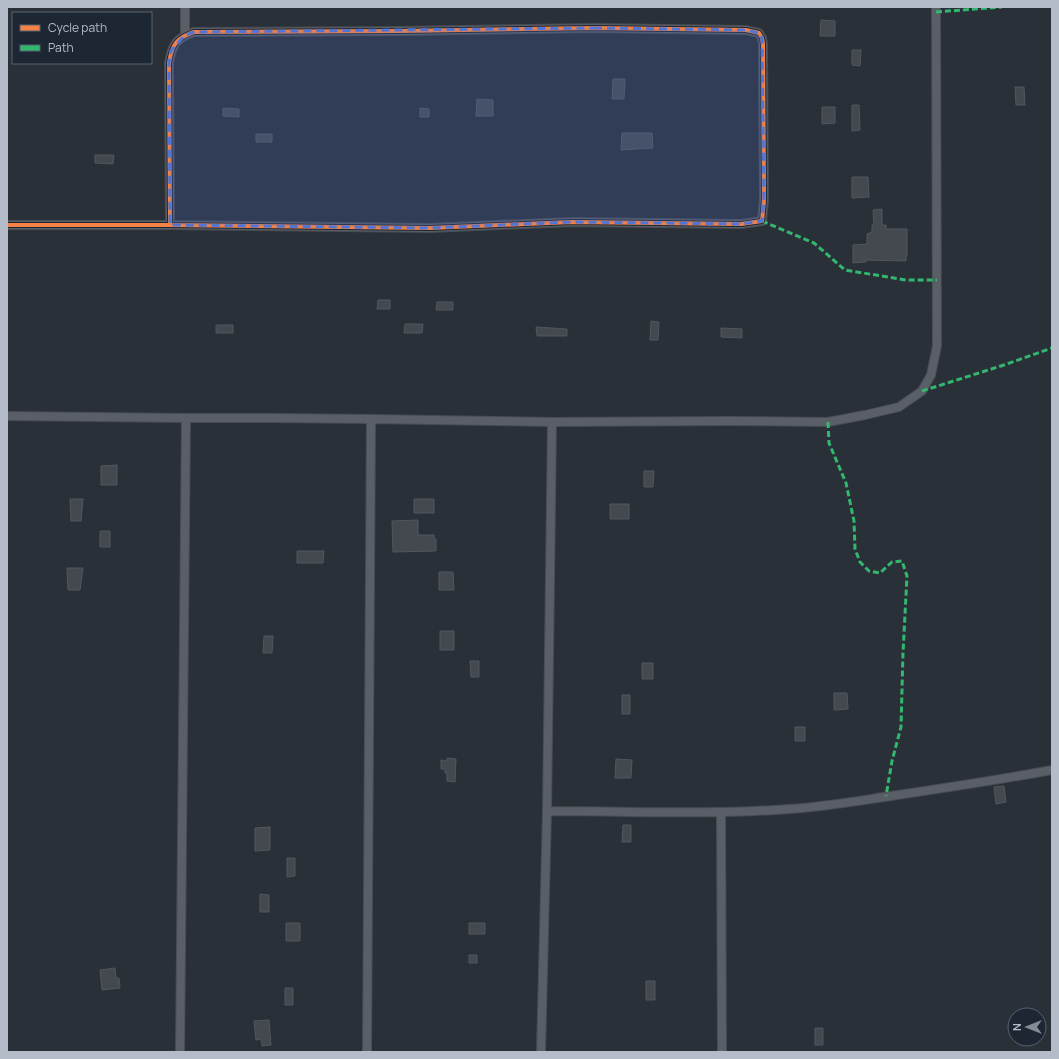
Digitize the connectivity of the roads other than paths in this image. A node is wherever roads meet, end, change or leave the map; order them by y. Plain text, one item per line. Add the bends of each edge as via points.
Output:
1 (186, 7) edge
2 (936, 7) edge
3 (185, 35) junction
4 (7, 225) edge
5 (170, 225) junction
6 (7, 416) edge
7 (186, 418) junction
8 (371, 419) junction
9 (552, 422) junction
10 (1052, 770) edge
11 (547, 811) junction
12 (721, 812) junction
13 (180, 1052) edge
14 (367, 1052) edge
15 (541, 1052) edge
16 (722, 1052) edge

1 - 3 street
2 - 9 street via 937,346 931,375 922,391 899,407 828,422
3 - 5 street via 171,51 168,63
3 - 5 street via 194,32 594,28 746,30 759,33 763,44 764,212 762,221 741,224 572,222 430,228
4 - 5 street
6 - 7 street
7 - 8 street
7 - 13 street
8 - 9 street
8 - 14 street
9 - 11 street
10 - 12 street via 817,806
11 - 12 street
11 - 15 street
12 - 16 street

